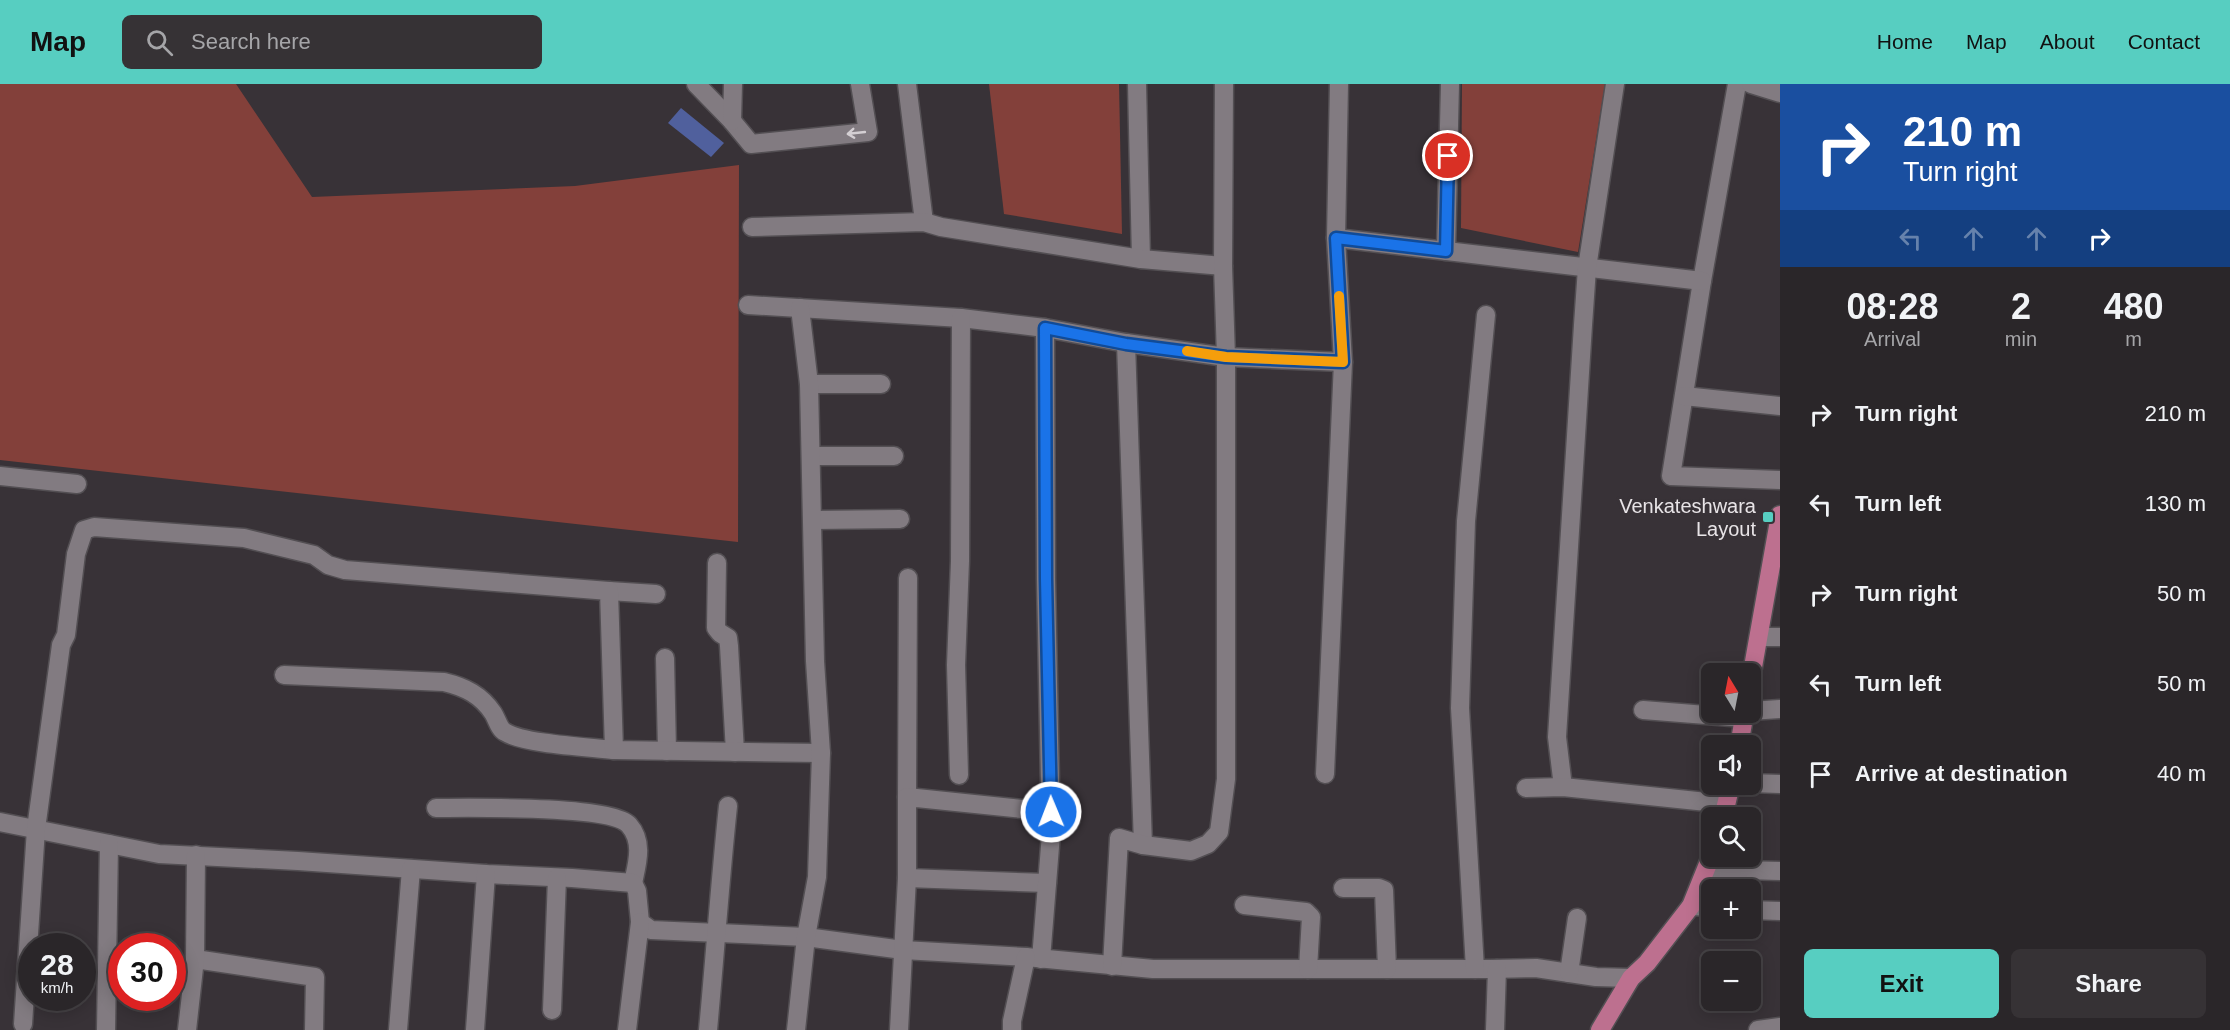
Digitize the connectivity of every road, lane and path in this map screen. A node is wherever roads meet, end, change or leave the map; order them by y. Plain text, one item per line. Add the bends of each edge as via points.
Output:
1 (696, 84) edge
2 (733, 84) edge
3 (861, 84) edge
4 (907, 84) edge
5 (1137, 84) edge
6 (1224, 84) edge
7 (1339, 84) edge
8 (1450, 84) edge
9 (1615, 84) edge
10 (1737, 84) edge
11 (1750, 84) edge
12 (1780, 93) edge
13 (732, 121) junction
14 (924, 222) junction
15 (752, 227) dead end
16 (1336, 238) junction
17 (1446, 251) junction
18 (1141, 259) junction
19 (1223, 266) junction
20 (1587, 268) junction
21 (1702, 281) junction
22 (748, 305) dead end
23 (800, 308) junction
24 (1486, 315) dead end
25 (962, 318) junction
26 (1045, 328) junction
27 (1126, 344) junction
28 (1226, 357) junction
29 (1343, 362) junction
30 (808, 384) junction
31 (881, 384) dead end
32 (1684, 396) junction
33 (1780, 406) edge
34 (811, 456) junction
35 (894, 456) dead end
36 (0, 476) edge
37 (1780, 480) edge
38 (77, 484) dead end
39 (1780, 515) edge
40 (900, 519) dead end
41 (813, 520) junction
42 (1777, 550) edge
43 (717, 563) dead end
44 (909, 578) dead end
45 (609, 591) junction
46 (656, 594) dead end
47 (1759, 637) junction
48 (1780, 637) edge
49 (665, 658) dead end
50 (1754, 663) edge
51 (284, 675) dead end
52 (1780, 709) edge
53 (1643, 710) dead end
54 (1701, 712) edge
55 (1761, 712) edge
56 (614, 750) junction
57 (667, 751) junction
58 (735, 752) junction
59 (821, 753) junction
60 (1325, 774) dead end
61 (959, 775) dead end
62 (1761, 783) edge
63 (1780, 784) edge
64 (1563, 787) junction
65 (1526, 788) dead end
66 (907, 796) junction
67 (728, 806) dead end
68 (1701, 807) edge
69 (436, 808) dead end
70 (1051, 812) junction
71 (0, 822) edge
72 (36, 829) junction
73 (109, 844) junction
74 (1143, 845) junction
75 (196, 855) junction
76 (1707, 867) edge
77 (1748, 867) edge
78 (411, 869) junction
79 (1780, 871) edge
80 (486, 874) junction
81 (557, 878) junction
82 (907, 878) junction
83 (633, 883) junction
84 (1047, 883) junction
85 (1343, 888) dead end
86 (1244, 905) dead end
87 (1691, 906) junction
88 (1701, 906) edge
89 (1761, 910) edge
90 (1780, 911) edge
91 (1577, 918) dead end
92 (640, 922) junction
93 (717, 933) junction
94 (806, 937) junction
95 (903, 950) junction
96 (1034, 958) junction
97 (195, 959) junction
98 (1112, 966) junction
99 (1308, 969) junction
100 (1387, 969) junction
101 (1475, 969) junction
102 (1497, 969) junction
103 (1569, 973) junction
104 (1631, 978) junction
105 (552, 1010) dead end
106 (23, 1023) dead end
107 (1780, 1027) edge
108 (106, 1030) edge
109 (187, 1030) edge
110 (314, 1030) edge
111 (398, 1030) edge
112 (475, 1030) edge
113 (627, 1030) edge
114 (708, 1030) edge
115 (796, 1030) edge
116 (899, 1030) edge
117 (1012, 1030) edge
118 (1495, 1030) edge
119 (1600, 1030) edge
120 (1758, 1030) edge

1 - 13 street
2 - 13 street
3 -> 13 street via 868,132 751,144
4 - 14 street
5 - 18 street
6 - 19 street
7 - 16 street
8 - 17 street
9 - 20 street
10 - 21 street
11 - 12 street
14 - 15 street
14 - 18 street
16 - 17 street
16 - 29 street
17 - 20 street
18 - 19 street
19 - 28 street
20 - 21 street
20 - 64 street via 1557,737
21 - 32 street
22 - 23 street
23 - 25 street
23 - 30 street
24 - 101 street via 1466,521 1460,708
25 - 26 street
25 - 61 street via 956,664
26 - 27 street
26 - 70 street
27 - 28 street
27 - 74 street
28 - 29 street
28 - 74 street via 1226,778 1222,817 1219,832 1209,844 1191,851
29 - 60 street
30 - 31 street
30 - 34 street
32 - 33 street
32 - 37 street via 1671,476
34 - 35 street
34 - 41 street
36 - 38 street
39 - 42 main road
40 - 41 street
41 - 59 street
42 - 47 main road
43 - 58 street via 716,628 728,638
44 - 66 street
45 - 46 street
45 - 56 street
45 - 72 street via 345,570 314,555 244,538 94,527 84,530 76,554 66,635 61,645
47 - 48 street
47 - 50 main road
49 - 57 street
51 - 56 street via 444,682 478,695 503,731 519,738
52 - 55 street
53 - 54 street
56 - 57 street
57 - 58 street
58 - 59 street
59 - 94 street via 817,877
62 - 63 street
64 - 65 street
64 - 68 street
66 - 70 street
66 - 82 street
67 - 93 street
69 - 83 street via 554,810 612,817 628,824 635,836 639,850
70 - 84 street
71 - 72 street
72 - 73 street
72 - 106 street
73 - 75 street via 159,854
73 - 108 street
74 - 98 street via 1119,837
75 - 78 street
75 - 97 street
76 - 87 main road
77 - 79 street
78 - 80 street
78 - 111 street
80 - 81 street
80 - 112 street
81 - 83 street
81 - 105 street
82 - 84 street
82 - 95 street
83 - 92 street
84 - 96 street
85 - 100 street via 1384,890
86 - 99 street via 1306,912 1311,917
87 - 88 street
87 - 104 main road
89 - 90 street
91 - 103 street
92 - 93 street via 651,930
92 - 113 street
93 - 94 street
93 - 114 street
94 - 95 street
94 - 115 street
95 - 96 street
95 - 116 street
96 - 98 street
96 - 117 street
97 - 109 street
97 - 110 street via 315,977
98 - 99 street
99 - 100 street
100 - 101 street
101 - 102 street
102 - 103 street via 1536,968
102 - 118 street
103 - 104 street
104 - 119 main road
107 - 120 street

